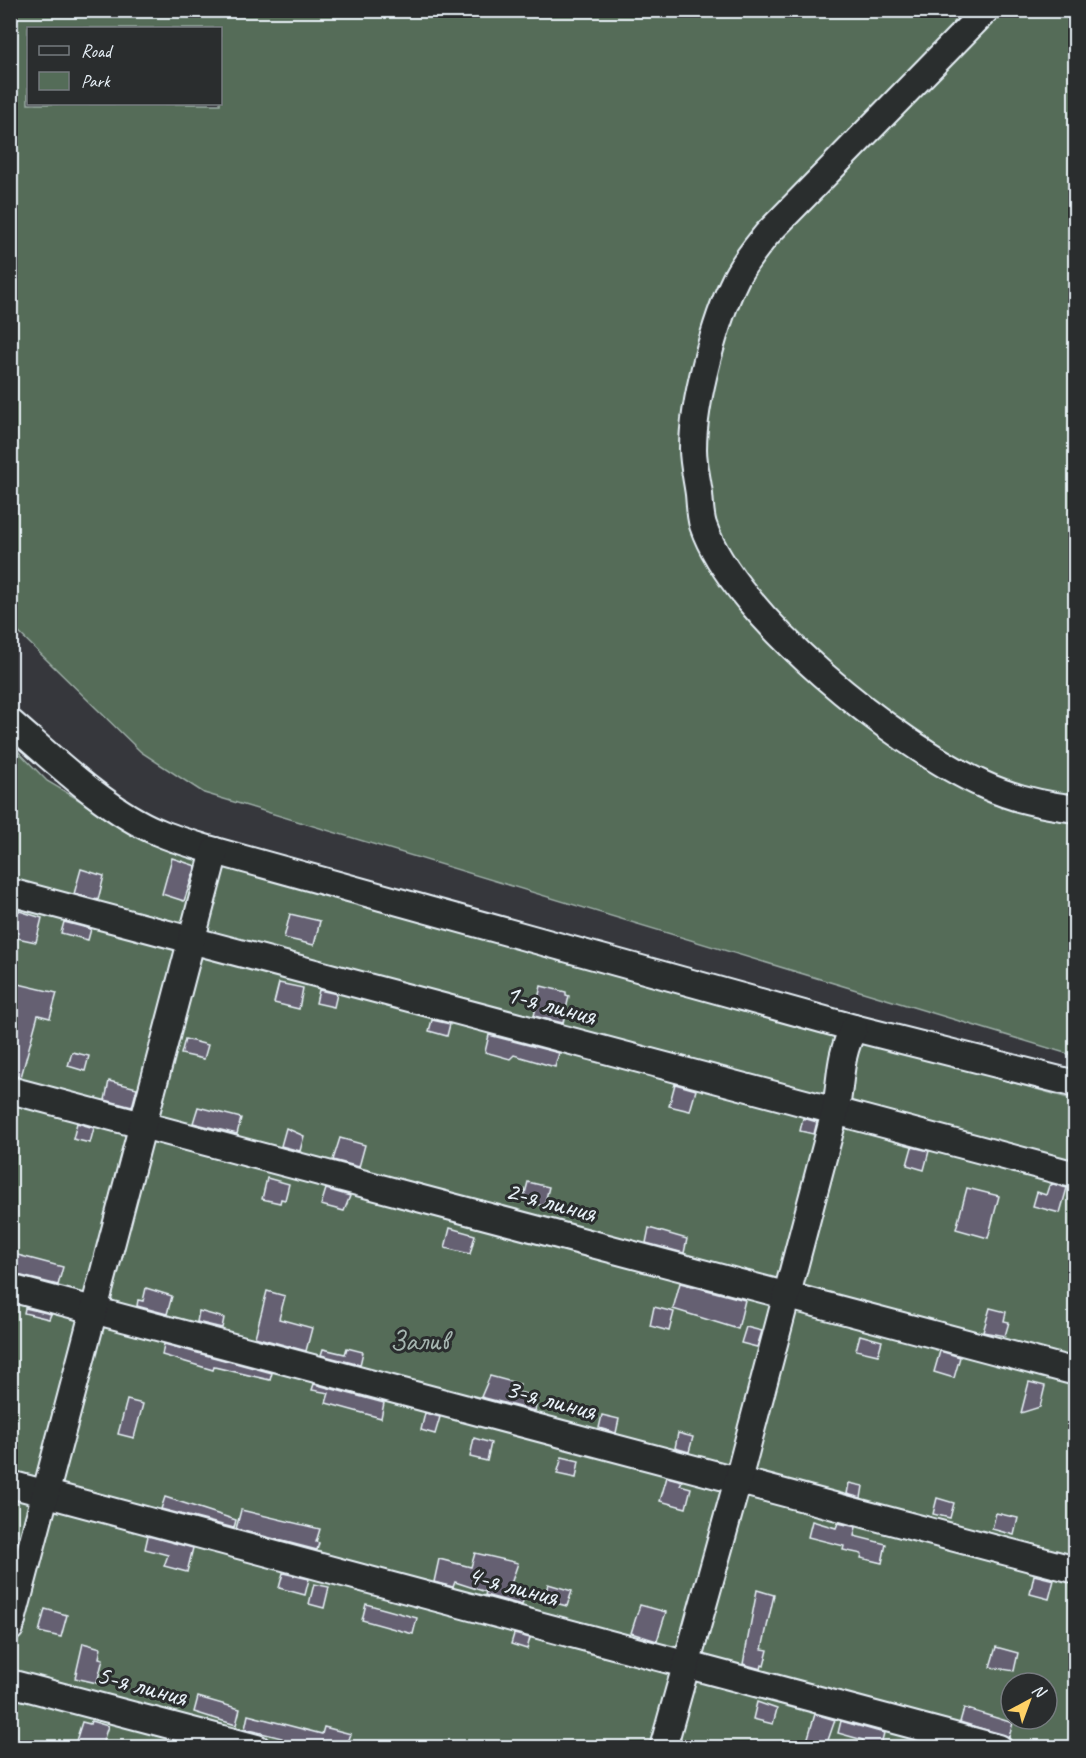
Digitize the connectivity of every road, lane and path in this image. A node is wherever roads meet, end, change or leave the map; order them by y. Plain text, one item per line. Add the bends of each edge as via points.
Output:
1 (986, 10) edge
2 (10, 722) edge
3 (1076, 810) edge
4 (215, 851) junction
5 (10, 892) edge
6 (191, 942) junction
7 (854, 1028) junction
8 (1076, 1084) edge
9 (10, 1090) edge
10 (835, 1112) junction
11 (144, 1126) junction
12 (1076, 1175) edge
13 (10, 1288) edge
14 (787, 1297) junction
15 (95, 1311) junction
16 (1076, 1372) edge
17 (738, 1480) junction
18 (10, 1484) edge
19 (46, 1494) junction
20 (1076, 1570) edge
21 (10, 1628) edge
22 (686, 1664) junction
23 (10, 1683) edge
24 (257, 1748) edge
25 (663, 1748) edge
26 (999, 1748) edge

1 - 3 street via 750,256 736,278 719,323 702,385 693,449 703,524 720,563 750,603 800,653 884,724 927,754 984,785 1029,803
2 - 4 street via 121,811 157,832
4 - 6 street
4 - 7 street
5 - 6 street, 1-я линия
6 - 10 street, 1-я линия
6 - 11 street
7 - 8 street
7 - 10 street via 841,1058 841,1087
9 - 11 street, 2-я линия
10 - 12 street, 1-я линия
10 - 14 street
11 - 14 street, 2-я линия
11 - 15 street
13 - 15 street, 3-я линия
14 - 16 street, 2-я линия
14 - 17 street
15 - 17 street, 3-я линия
15 - 19 street
17 - 20 street, 3-я линия
17 - 22 street
18 - 19 street, 4-я линия
19 - 21 street
19 - 22 street, 4-я линия
22 - 25 street
22 - 26 street, 4-я линия
23 - 24 street, 5-я линия

